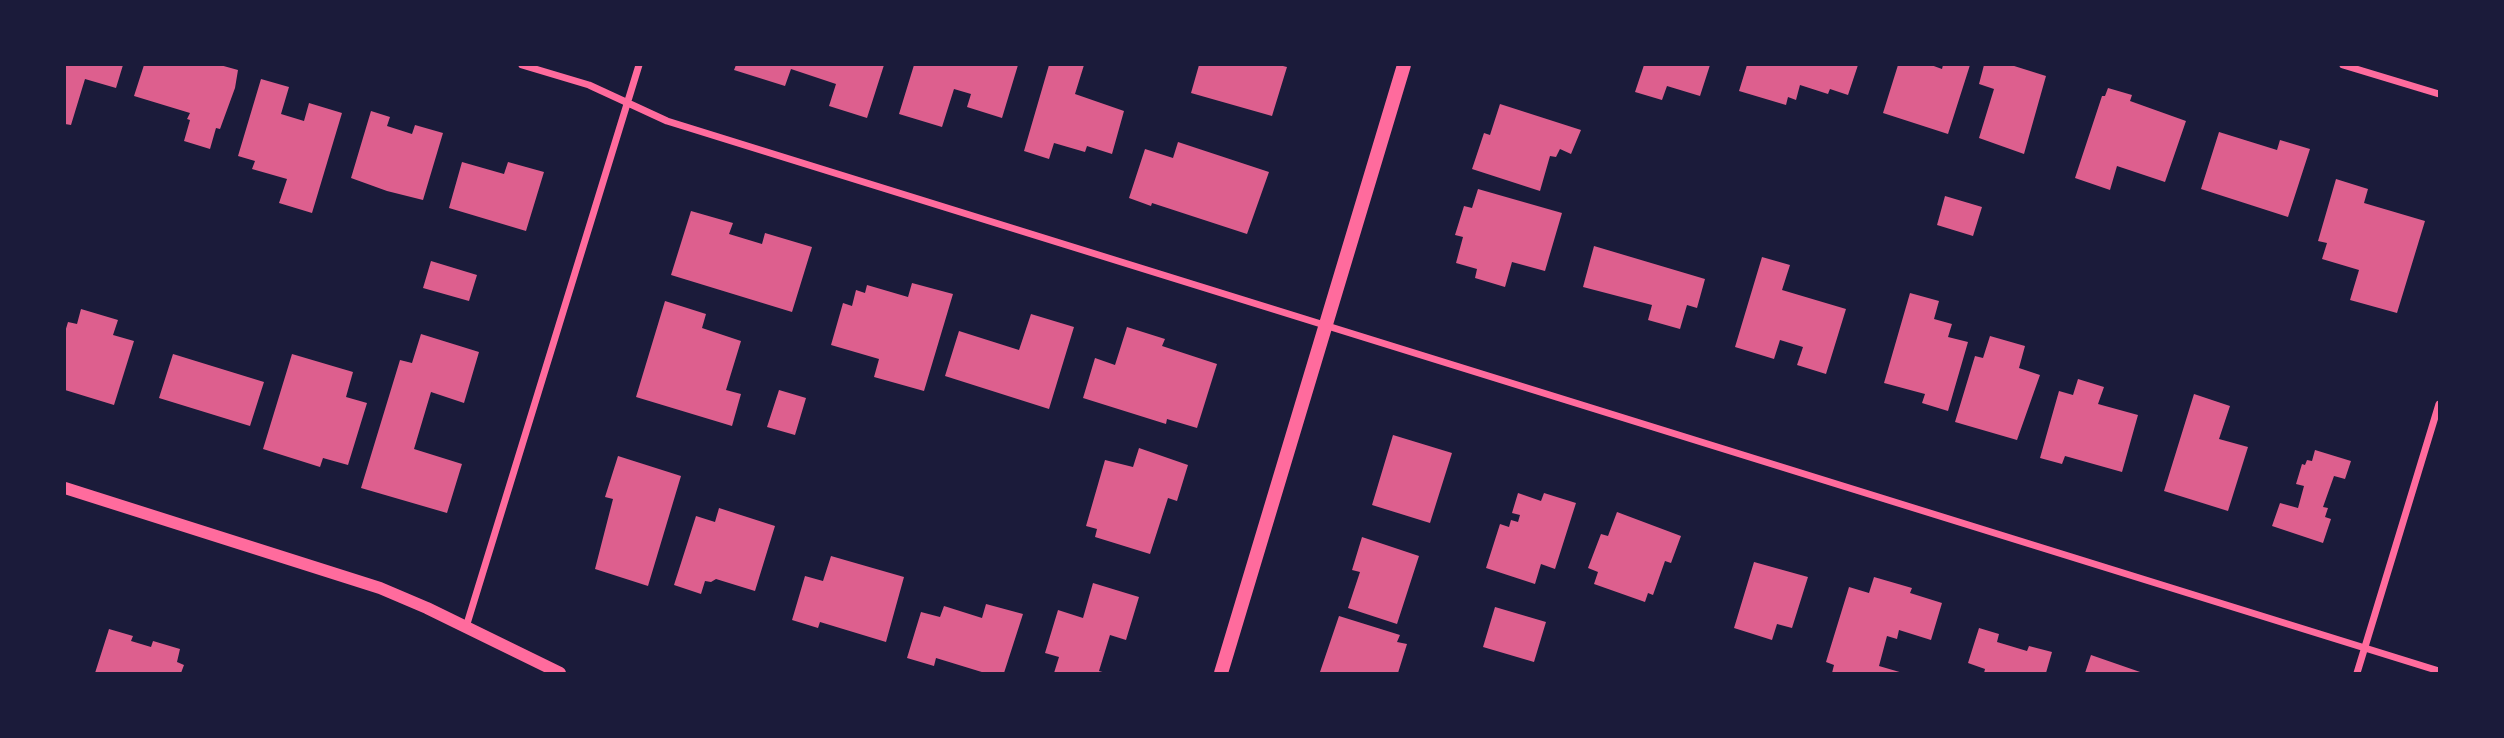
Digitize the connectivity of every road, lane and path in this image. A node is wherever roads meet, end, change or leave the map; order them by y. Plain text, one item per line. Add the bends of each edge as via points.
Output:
1 (522, 65) edge
2 (639, 65) edge
3 (1404, 65) edge
4 (2343, 65) edge
5 (2439, 93) edge
6 (627, 103) junction
7 (1327, 325) junction
8 (2439, 404) edge
9 (65, 488) edge
10 (466, 626) junction
11 (2365, 648) junction
12 (2439, 671) edge
13 (560, 673) edge
14 (1221, 673) edge
15 (2357, 673) edge

1 - 6 street via 589,85
2 - 6 street
3 - 7 main road
4 - 5 street
6 - 7 street via 667,121
6 - 10 street
7 - 11 street
7 - 14 main road
8 - 11 street
9 - 10 street via 380,588
10 - 13 street
11 - 12 street
11 - 15 street

